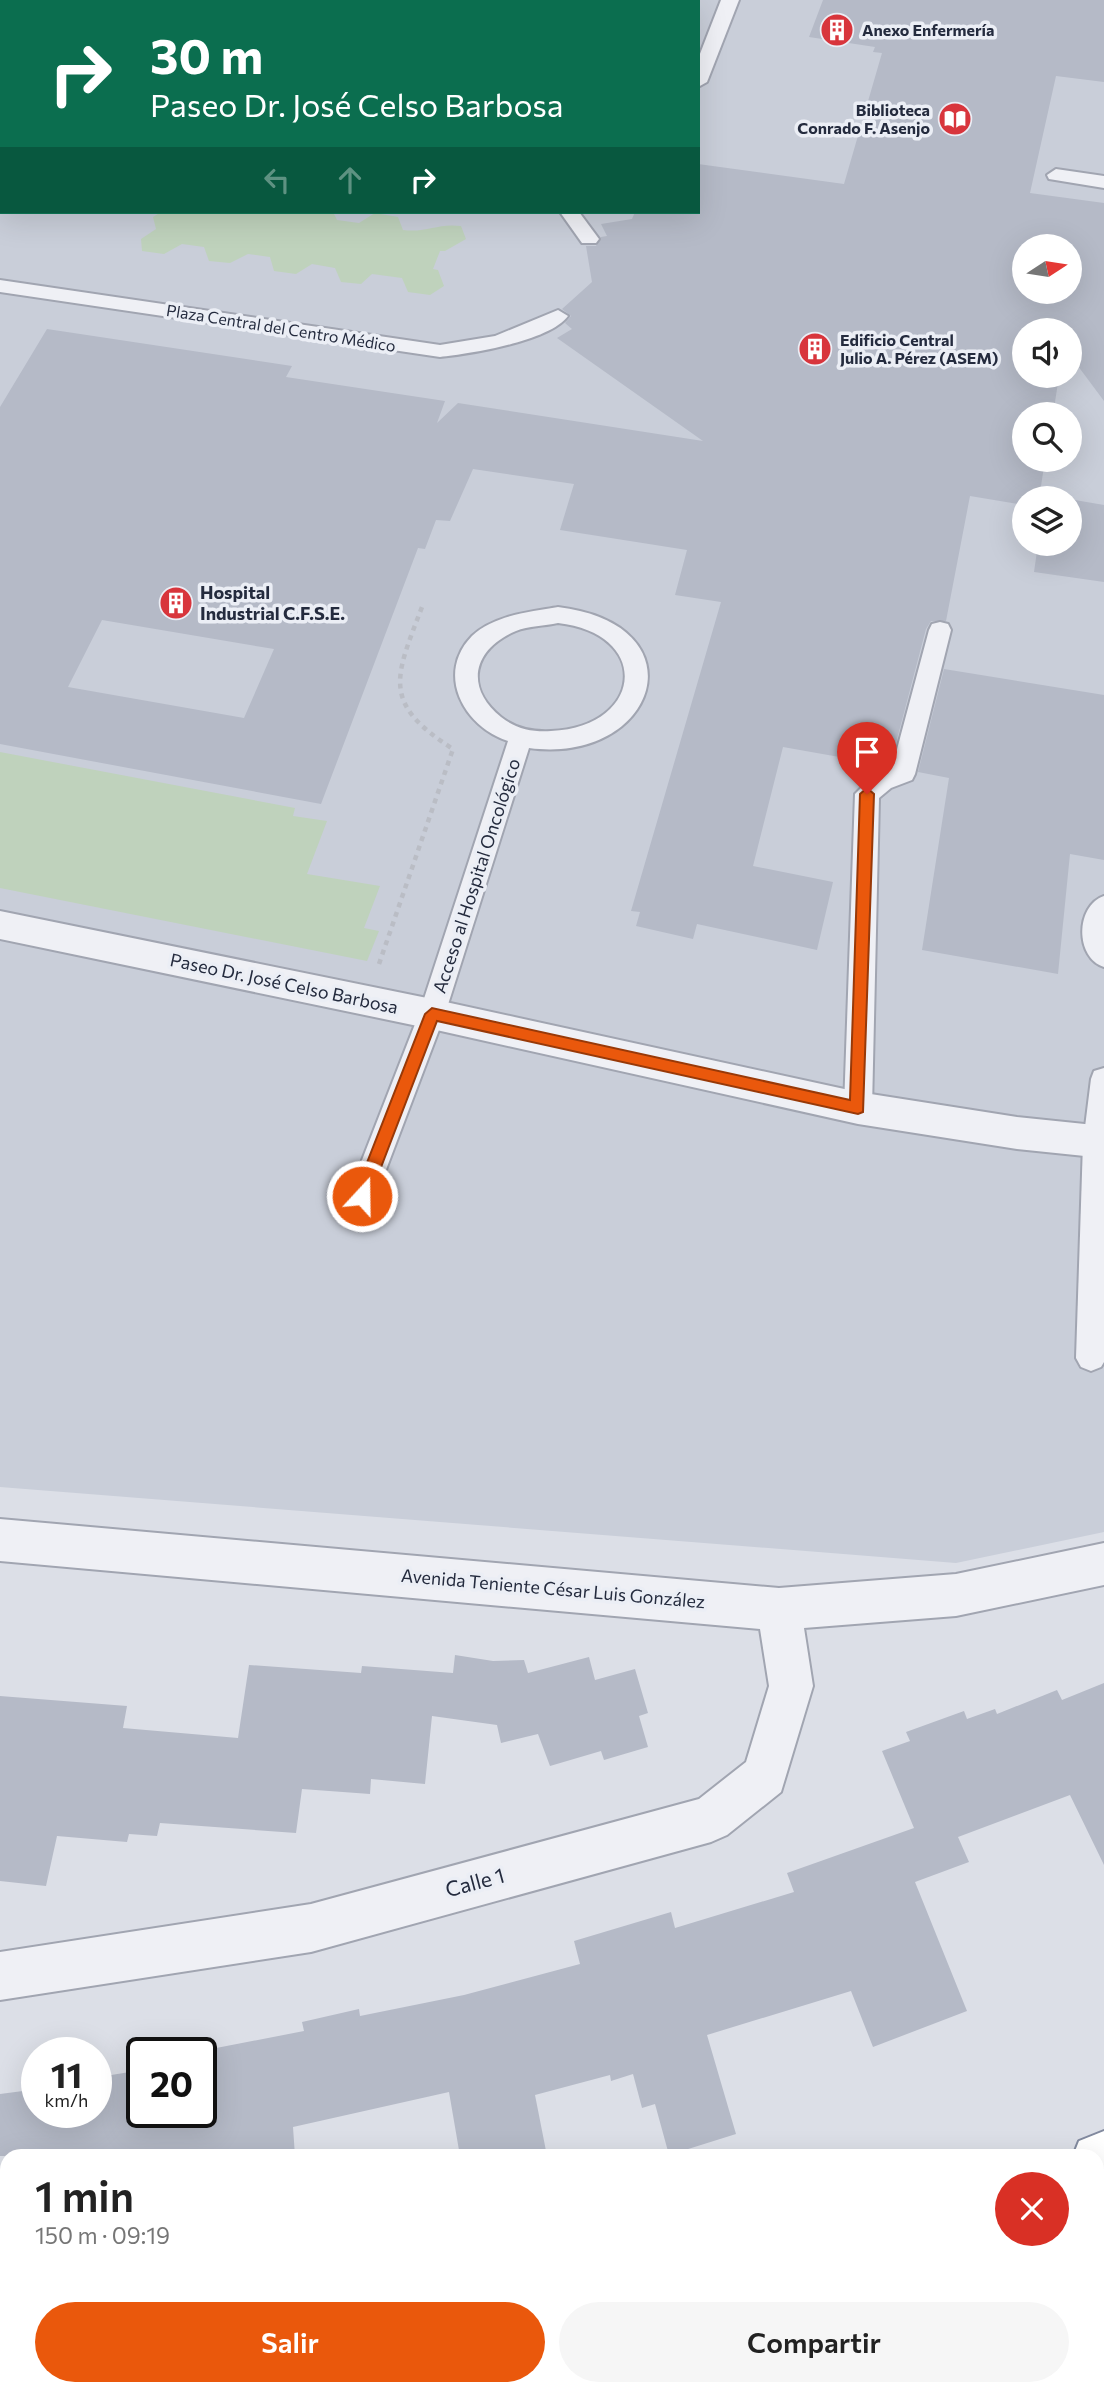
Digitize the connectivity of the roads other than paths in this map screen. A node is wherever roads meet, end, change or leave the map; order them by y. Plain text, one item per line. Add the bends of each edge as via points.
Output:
1 (730, 0) edge
2 (700, 77) edge
3 (1056, 175) dead end
4 (1104, 182) edge
5 (571, 214) edge
6 (589, 239) dead end
7 (0, 286) edge
8 (558, 316) dead end
9 (940, 631) dead end
10 (521, 737) junction
11 (1104, 906) edge
12 (0, 925) edge
13 (1104, 957) edge
14 (432, 1014) junction
15 (1104, 1079) edge
16 (858, 1108) junction
17 (1101, 1142) edge
18 (362, 1196) dead end
19 (1091, 1358) dead end
20 (0, 1540) edge
21 (1104, 1564) edge
22 (779, 1609) junction
23 (0, 1976) edge

1 - 2 lane
3 - 4 lane
5 - 6 lane
7 - 8 lane, Plaza Central del Centro Médico via 440,351 491,344
9 - 16 lane via 903,774 867,794
10 - 10 lane via 559,741 589,735 620,717 632,703 639,682 629,648 599,625 558,615 513,621 485,636 465,667 470,701 495,726
10 - 14 lane, Acceso al Hospital Oncológico
11 - 13 lane via 1095,920 1094,933
12 - 14 street, Paseo Dr. José Celso Barbosa
14 - 16 street, Paseo Dr. José Celso Barbosa
14 - 18 lane, Acceso al Hospital Oncológico
15 - 17 lane
16 - 17 street, Paseo Dr. José Celso Barbosa
17 - 19 lane
20 - 22 street, Avenida Teniente César Luis González
21 - 22 street, Avenida Teniente César Luis González via 956,1595
22 - 23 street, Calle 1 via 791,1686 765,1776 710,1819 312,1928

